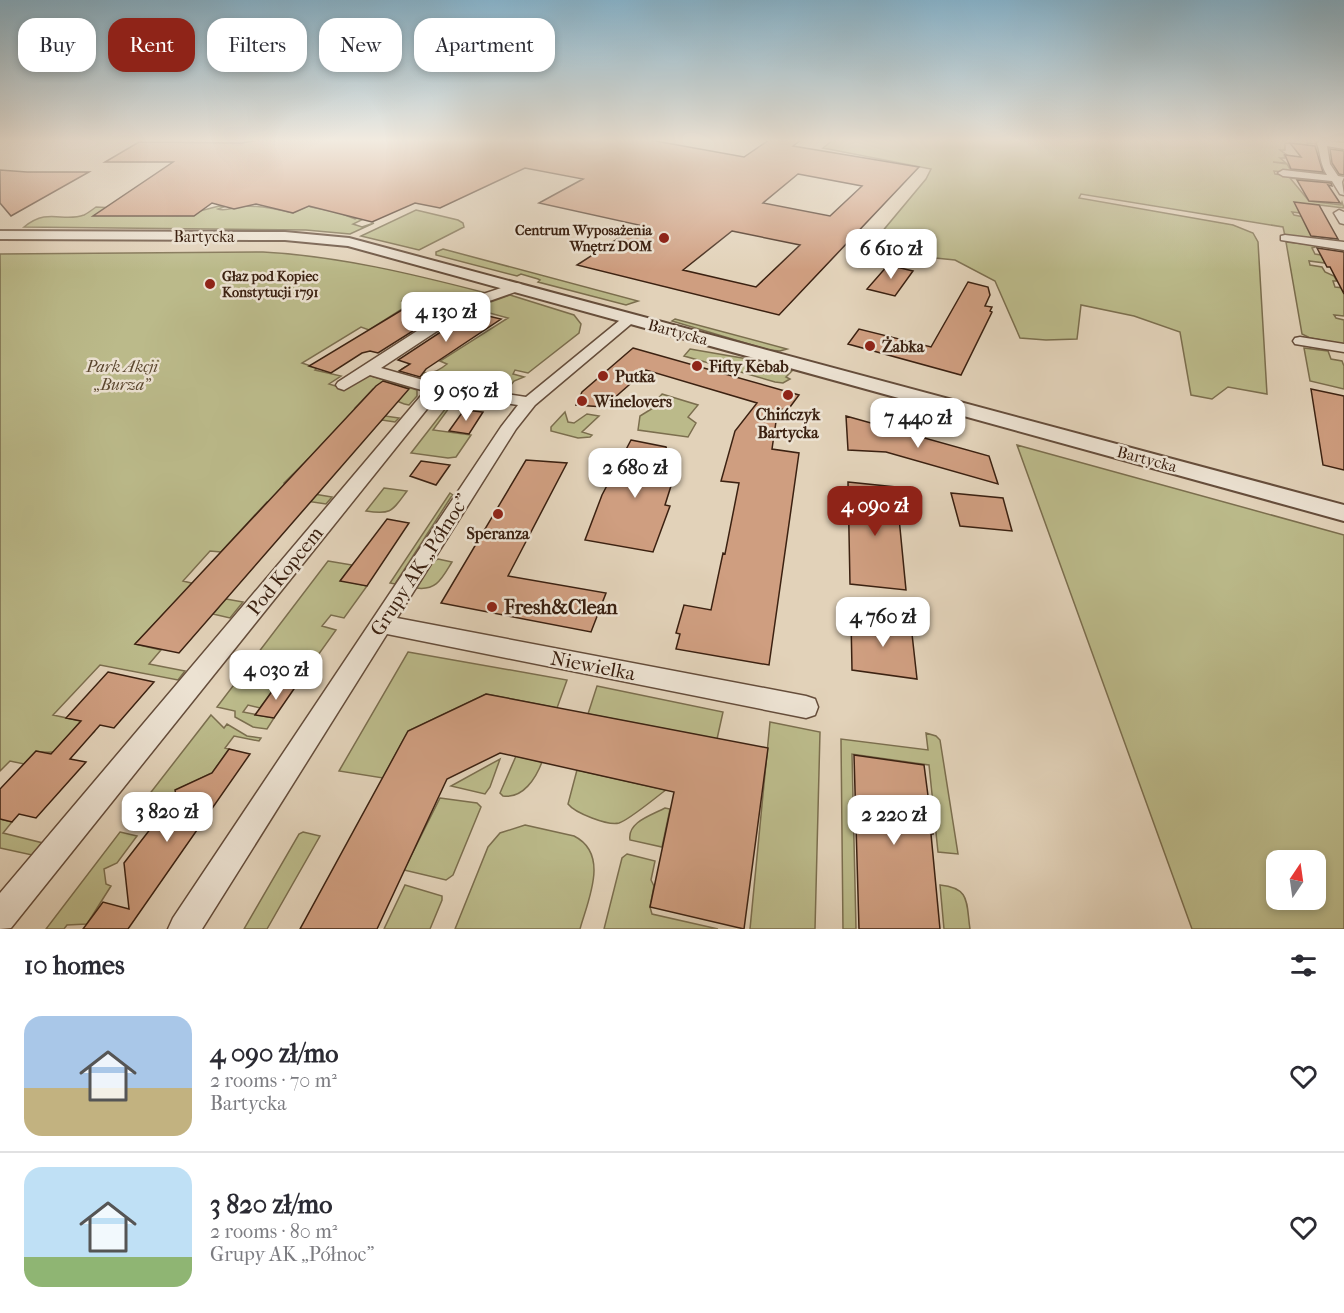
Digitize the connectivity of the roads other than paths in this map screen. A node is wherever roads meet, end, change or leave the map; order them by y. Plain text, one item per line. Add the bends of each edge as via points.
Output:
1 (0, 235) edge
2 (1285, 238) dead end
3 (1344, 246) edge
4 (516, 287) junction
5 (630, 319) junction
6 (1300, 341) dead end
7 (1344, 348) edge
8 (368, 369) junction
9 (344, 385) dead end
10 (435, 389) junction
11 (529, 402) junction
12 (1344, 513) edge
13 (381, 624) junction
14 (806, 707) dead end
15 (0, 917) edge
16 (184, 929) edge

1 - 4 street, Bartycka via 319,238 367,246
2 - 3 street
4 - 5 street, Bartycka
4 - 8 street via 471,303
5 - 11 street, Grupy AK „Północ”
5 - 12 street, Bartycka
6 - 7 street
8 - 9 street
8 - 10 street
10 - 11 street
10 - 15 street, Pod Kopcem
11 - 13 street, Grupy AK „Północ” via 509,426
13 - 14 street, Niewielka
13 - 16 street, Grupy AK „Północ”

